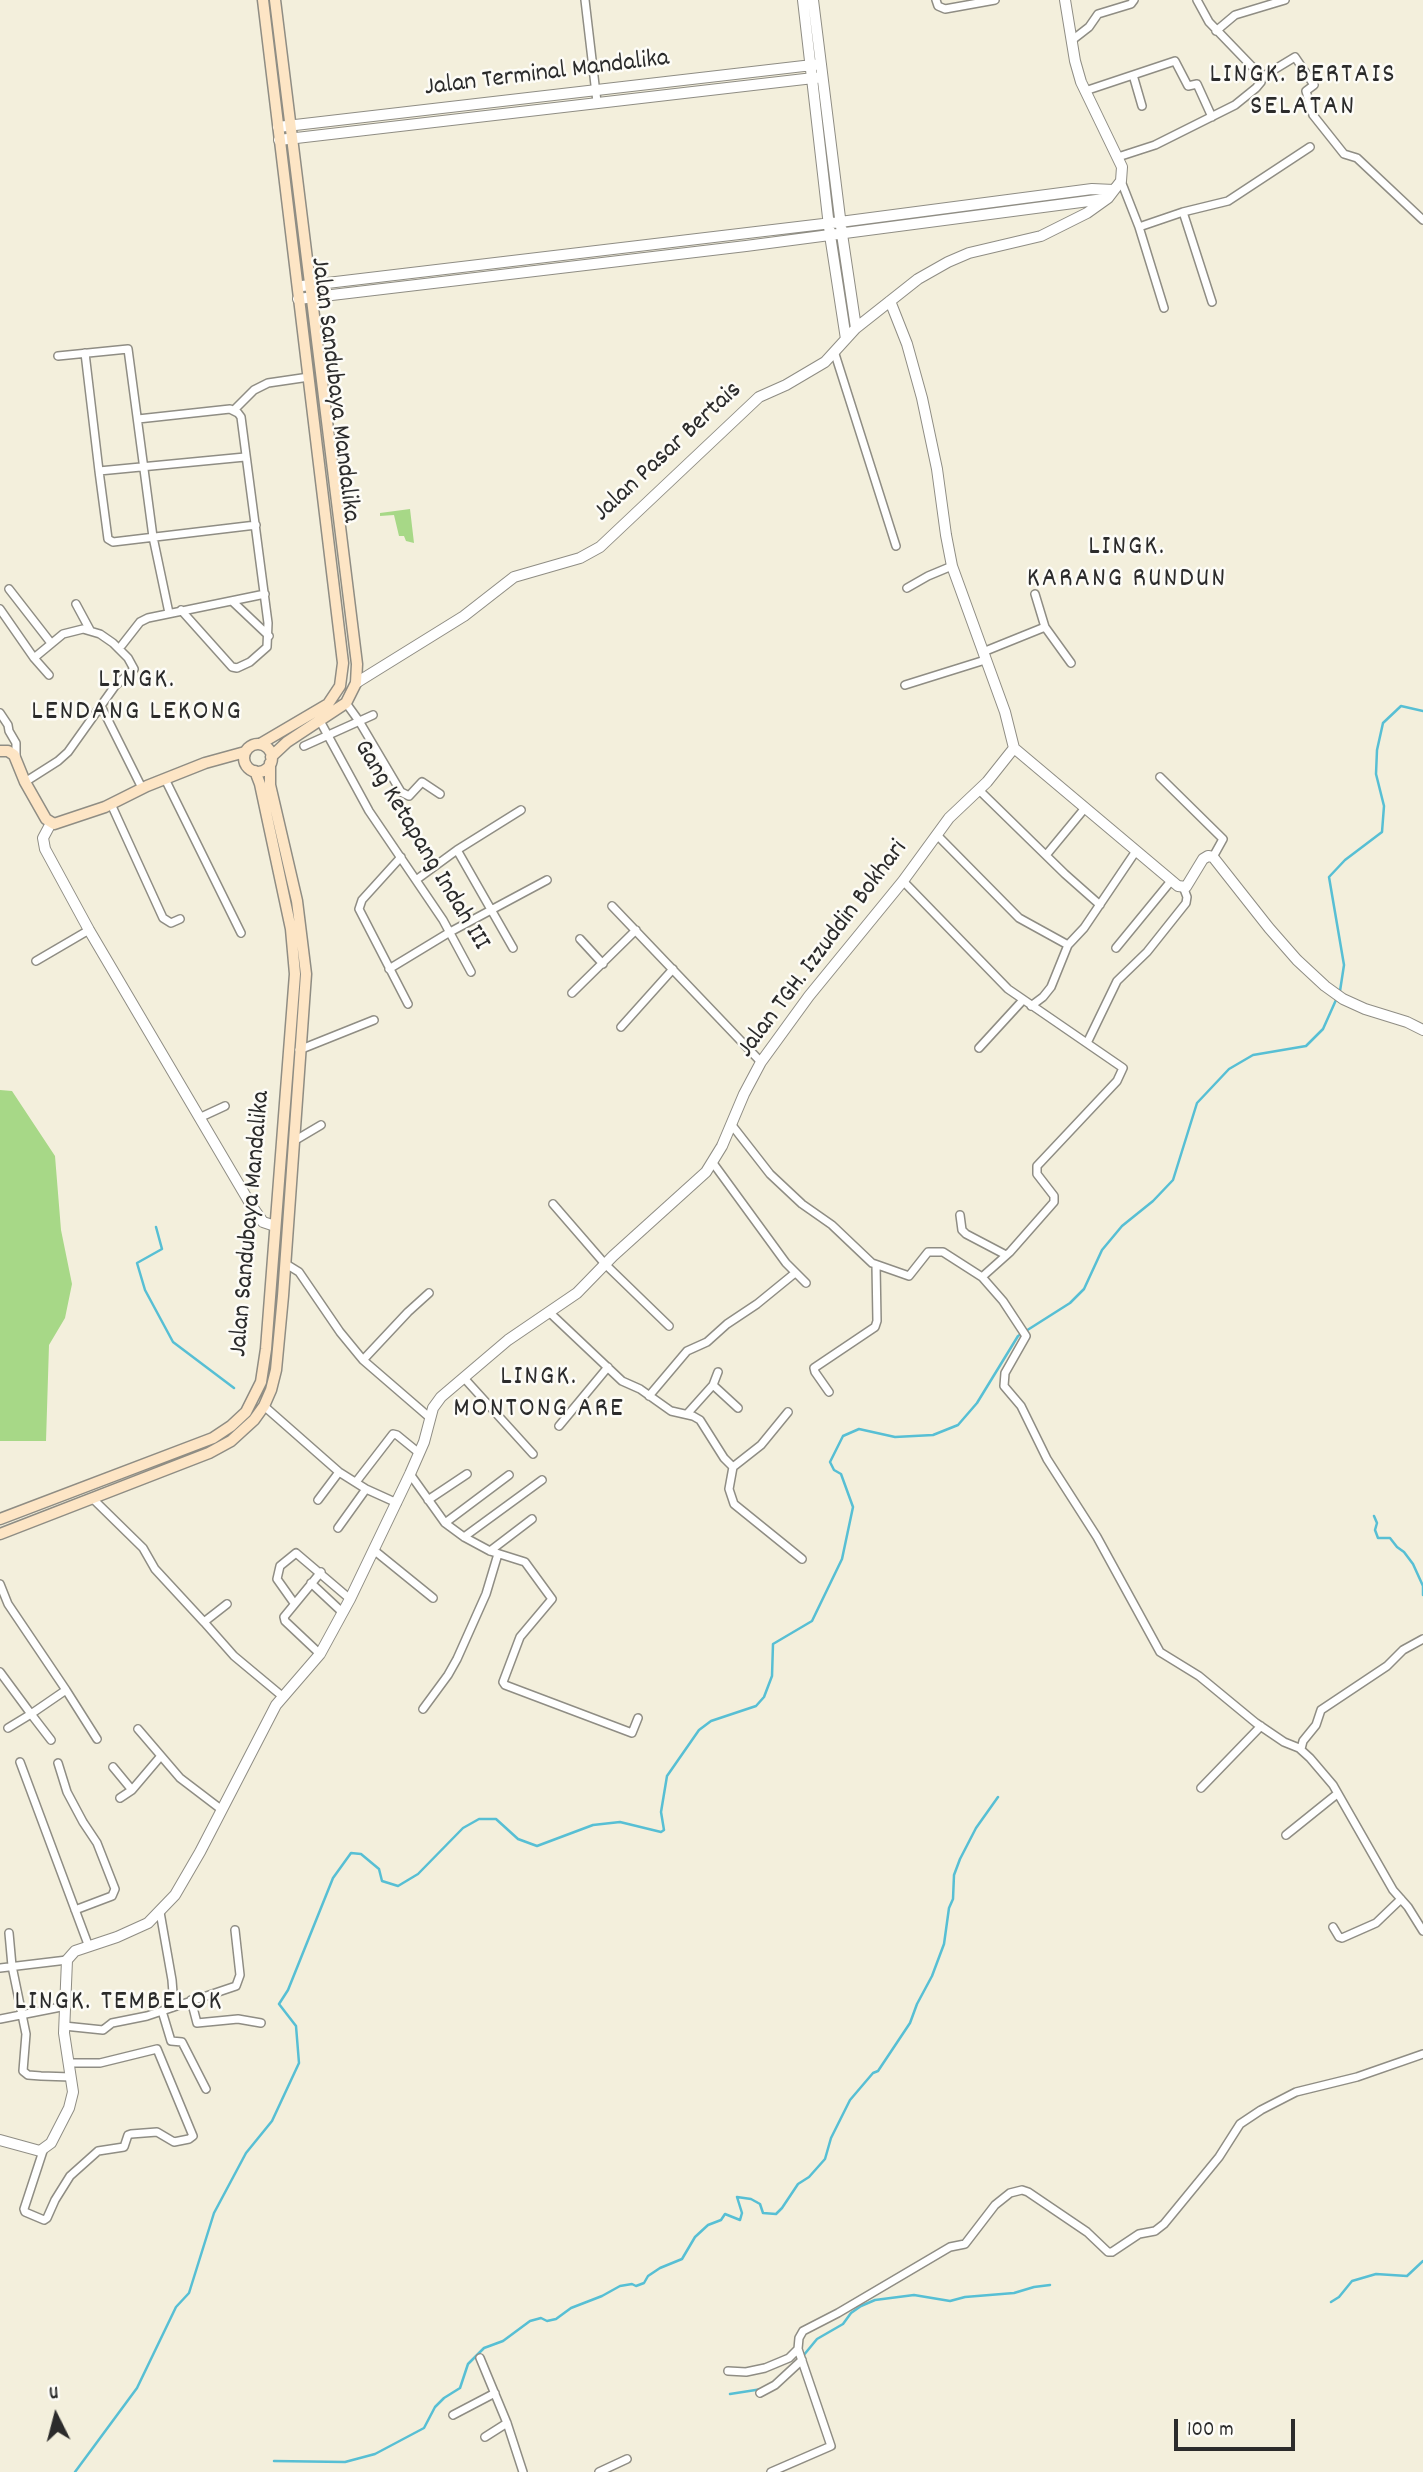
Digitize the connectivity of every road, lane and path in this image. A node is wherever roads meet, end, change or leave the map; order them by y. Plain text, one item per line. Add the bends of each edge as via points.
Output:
1 (263, 0) edge
2 (275, 0) edge
3 (585, 0) edge
4 (803, 0) edge
5 (813, 0) edge
6 (936, 0) edge
7 (995, 0) edge
8 (1065, 0) edge
9 (1133, 0) edge
10 (1197, 0) edge
11 (1285, 0) edge
12 (1216, 31) junction
13 (1071, 41) junction
14 (816, 65) junction
15 (1133, 75) junction
16 (818, 77) junction
17 (1262, 77) junction
18 (595, 90) junction
19 (1085, 91) junction
20 (597, 102) junction
21 (1142, 106) dead end
22 (1212, 117) junction
23 (283, 126) junction
24 (285, 139) junction
25 (1310, 147) dead end
26 (1118, 157) junction
27 (1121, 181) junction
28 (1111, 194) junction
29 (930, 210) junction
30 (1183, 212) junction
31 (1423, 220) edge
32 (840, 222) junction
33 (931, 222) junction
34 (829, 223) junction
35 (1139, 228) junction
36 (842, 234) junction
37 (830, 235) junction
38 (309, 285) junction
39 (297, 286) junction
40 (304, 298) junction
41 (890, 301) junction
42 (1212, 302) dead end
43 (1164, 308) dead end
44 (856, 328) junction
45 (846, 339) junction
46 (85, 353) junction
47 (835, 354) junction
48 (58, 356) dead end
49 (309, 377) junction
50 (234, 410) junction
51 (138, 419) junction
52 (245, 457) junction
53 (144, 467) junction
54 (99, 471) junction
55 (332, 510) junction
56 (256, 525) junction
57 (153, 537) junction
58 (896, 546) dead end
59 (952, 566) junction
60 (907, 588) dead end
61 (9, 589) dead end
62 (265, 594) junction
63 (1035, 594) dead end
64 (232, 601) junction
65 (76, 604) dead end
66 (0, 610) edge
67 (181, 610) junction
68 (169, 613) junction
69 (351, 614) junction
70 (338, 616) junction
71 (1045, 627) junction
72 (90, 630) junction
73 (268, 636) junction
74 (51, 643) junction
75 (122, 645) dead end
76 (984, 656) junction
77 (34, 658) junction
78 (1071, 663) dead end
79 (49, 675) dead end
80 (356, 683) junction
81 (905, 685) dead end
82 (346, 703) junction
83 (101, 706) junction
84 (0, 713) edge
85 (373, 715) dead end
86 (320, 721) junction
87 (359, 721) junction
88 (328, 734) junction
89 (260, 744) junction
90 (304, 746) dead end
91 (1014, 748) junction
92 (0, 751) edge
93 (245, 752) junction
94 (15, 758) junction
95 (271, 760) junction
96 (255, 771) junction
97 (1160, 777) dead end
98 (165, 779) junction
99 (25, 782) junction
100 (142, 789) junction
101 (979, 790) junction
102 (440, 794) dead end
103 (111, 804) junction
104 (1085, 808) junction
105 (521, 810) dead end
106 (51, 824) junction
107 (937, 835) junction
108 (457, 849) junction
109 (1136, 851) junction
110 (1047, 855) junction
111 (401, 857) junction
112 (1213, 857) junction
113 (416, 880) junction
114 (547, 880) dead end
115 (903, 881) junction
116 (1171, 881) junction
117 (1184, 889) junction
118 (1100, 905) junction
119 (612, 906) dead end
120 (491, 909) junction
121 (180, 919) dead end
122 (89, 930) junction
123 (636, 930) junction
124 (450, 932) junction
125 (241, 933) dead end
126 (580, 939) dead end
127 (1068, 945) junction
128 (513, 948) dead end
129 (1116, 948) dead end
130 (36, 961) dead end
131 (603, 964) junction
132 (389, 969) junction
133 (673, 969) junction
134 (471, 972) dead end
135 (572, 993) dead end
136 (1023, 1000) junction
137 (408, 1004) dead end
138 (1031, 1006) junction
139 (374, 1020) dead end
140 (621, 1027) dead end
141 (1423, 1030) edge
142 (1087, 1043) junction
143 (979, 1048) dead end
144 (294, 1051) junction
145 (761, 1062) junction
146 (225, 1106) dead end
147 (199, 1118) junction
148 (731, 1124) junction
149 (321, 1125) dead end
150 (294, 1141) junction
151 (713, 1163) junction
152 (553, 1204) dead end
153 (960, 1215) dead end
154 (275, 1226) junction
155 (274, 1241) junction
156 (288, 1242) junction
157 (1006, 1255) junction
158 (286, 1264) junction
159 (605, 1264) junction
160 (876, 1265) junction
161 (795, 1273) junction
162 (982, 1277) junction
163 (806, 1283) dead end
164 (429, 1293) dead end
165 (549, 1312) junction
166 (669, 1326) dead end
167 (363, 1360) junction
168 (608, 1367) junction
169 (718, 1372) dead end
170 (464, 1378) junction
171 (713, 1384) junction
172 (829, 1392) dead end
173 (649, 1396) junction
174 (264, 1406) junction
175 (738, 1408) dead end
176 (788, 1412) dead end
177 (687, 1414) junction
178 (429, 1418) junction
179 (559, 1426) dead end
180 (419, 1453) junction
181 (533, 1454) dead end
182 (733, 1467) junction
183 (339, 1472) junction
184 (410, 1474) junction
185 (467, 1474) dead end
186 (509, 1475) dead end
187 (542, 1480) dead end
188 (356, 1482) junction
189 (366, 1489) junction
190 (71, 1493) junction
191 (92, 1498) junction
192 (318, 1500) dead end
193 (428, 1500) junction
194 (397, 1503) junction
195 (75, 1504) junction
196 (0, 1519) edge
197 (531, 1519) dead end
198 (445, 1523) junction
199 (338, 1528) dead end
200 (0, 1534) edge
201 (464, 1538) junction
202 (375, 1551) junction
203 (494, 1553) junction
204 (802, 1559) dead end
205 (321, 1572) junction
206 (311, 1583) junction
207 (0, 1587) edge
208 (433, 1598) dead end
209 (350, 1599) junction
210 (294, 1603) junction
211 (227, 1604) dead end
212 (342, 1612) junction
213 (204, 1622) junction
214 (1423, 1639) edge
215 (320, 1654) junction
216 (1, 1675) edge
217 (66, 1690) junction
218 (282, 1696) junction
219 (423, 1709) dead end
220 (31, 1714) junction
221 (638, 1718) dead end
222 (1261, 1726) junction
223 (8, 1728) dead end
224 (138, 1729) dead end
225 (97, 1739) dead end
226 (51, 1740) dead end
227 (1301, 1749) junction
228 (160, 1757) junction
229 (20, 1762) dead end
230 (58, 1763) dead end
231 (113, 1767) dead end
232 (1201, 1788) dead end
233 (132, 1790) junction
234 (1337, 1794) junction
235 (120, 1798) dead end
236 (222, 1810) junction
237 (1286, 1835) dead end
238 (1401, 1899) junction
239 (75, 1910) junction
240 (160, 1912) junction
241 (1333, 1927) dead end
242 (235, 1930) dead end
243 (1423, 1931) edge
244 (9, 1933) dead end
245 (89, 1947) junction
246 (67, 1960) junction
247 (12, 1966) junction
248 (0, 1968) edge
249 (191, 2000) junction
250 (66, 2006) junction
251 (174, 2006) junction
252 (162, 2011) junction
253 (23, 2014) junction
254 (0, 2019) edge
255 (261, 2023) dead end
256 (64, 2026) junction
257 (1423, 2054) edge
258 (69, 2063) junction
259 (71, 2077) junction
260 (206, 2089) dead end
261 (0, 2140) edge
262 (43, 2151) junction
263 (798, 2349) junction
264 (481, 2358) dead end
265 (802, 2360) junction
266 (728, 2371) dead end
267 (495, 2393) junction
268 (760, 2393) dead end
269 (453, 2415) dead end
270 (508, 2423) junction
271 (485, 2437) dead end
272 (627, 2459) dead end
273 (523, 2472) edge
274 (599, 2472) edge
275 (771, 2472) edge

1 - 23 main road, Jalan Sandubaya Mandalika
2 - 23 main road
3 - 18 street
4 - 14 street
5 - 14 street
6 - 7 street via 937,6 945,9
8 - 13 street
9 - 13 street via 1098,14
10 - 12 street
11 - 12 street via 1234,15
12 - 17 street
13 - 19 street
14 - 16 street
14 - 18 street, Jalan Terminal Mandalika
15 - 19 street
15 - 21 street
15 - 22 street via 1175,61 1188,86 1197,85
16 - 20 street
16 - 32 street
16 - 34 street
17 - 22 street via 1241,101
17 - 31 street via 1296,58 1314,85 1306,91 1313,115 1344,153 1357,158
18 - 20 street
18 - 23 street, Jalan Terminal Mandalika
19 - 26 street
20 - 24 street
22 - 26 street
23 - 24 main road, Jalan Sandubaya Mandalika
24 - 38 main road
24 - 39 main road, Jalan Sandubaya Mandalika
25 - 30 street via 1228,201
26 - 27 street
27 - 28 street, Jalan Pasar Bertais
27 - 35 street
28 - 29 street via 1092,189
28 - 33 street
28 - 41 street, Jalan Pasar Bertais via 1087,213 1041,236 983,248 948,262
29 - 32 street
29 - 33 street
30 - 35 street
30 - 42 street
32 - 34 street
32 - 36 street
33 - 36 street
34 - 37 street
34 - 38 street
35 - 43 street
36 - 37 street
36 - 44 street
37 - 40 street
37 - 45 street
38 - 39 street
38 - 40 main road
39 - 40 main road, Jalan Sandubaya Mandalika
40 - 49 main road, Jalan Sandubaya Mandalika
40 - 55 main road
41 - 44 street, Jalan Pasar Bertais
41 - 59 street via 922,398
44 - 45 street, Jalan Pasar Bertais
45 - 47 street, Jalan Pasar Bertais
46 - 48 street
46 - 51 street via 128,349
46 - 54 street
47 - 58 street
47 - 80 street, Jalan Pasar Bertais via 786,385 764,393 600,547 580,558 509,580 464,617
49 - 50 street via 268,383
49 - 55 main road, Jalan Sandubaya Mandalika
50 - 51 street
50 - 52 street via 241,418
51 - 53 street
52 - 53 street
52 - 56 street
53 - 54 street
53 - 57 street
54 - 57 street via 108,540 116,543
55 - 69 main road
55 - 70 main road, Jalan Sandubaya Mandalika
56 - 57 street
56 - 62 street
57 - 68 street
59 - 60 street
59 - 76 street
61 - 74 street
62 - 64 street
62 - 73 street
63 - 71 street
64 - 67 street
64 - 73 street
65 - 72 street
66 - 77 street
67 - 68 street
67 - 73 street via 232,667 244,666 261,655
68 - 75 street via 140,622
69 - 70 main road
69 - 80 main road
70 - 89 main road, Jalan Sandubaya Mandalika via 343,663 337,692 322,709
71 - 76 street
71 - 78 street
72 - 74 street via 68,631
72 - 83 street via 118,648 134,669
74 - 77 street
76 - 81 street
76 - 91 street
77 - 79 street
80 - 82 main road
82 - 86 main road
82 - 87 street
83 - 99 street via 63,757
83 - 100 street
84 - 94 street via 16,743
85 - 87 street
86 - 88 street, Gang Ketapang Indah III
86 - 95 main road via 287,742
87 - 88 street
87 - 102 street via 405,795 422,782
88 - 90 street
88 - 111 street, Gang Ketapang Indah III via 369,810
89 - 93 main road
89 - 95 main road
91 - 101 street, Jalan TGH. Izzuddin Bokhari
91 - 104 street
92 - 94 main road
93 - 96 main road via 245,764
93 - 98 main road
94 - 99 main road
95 - 96 main road via 267,768
95 - 144 main road via 270,785 304,941 306,974
96 - 144 main road, Jalan Sandubaya Mandalika via 294,947
97 - 112 street via 1223,839
98 - 100 main road
98 - 125 street
99 - 106 main road
100 - 103 main road
101 - 107 street, Jalan TGH. Izzuddin Bokhari
101 - 110 street
103 - 106 main road
103 - 121 street via 163,918 171,923
104 - 109 street
104 - 110 street
105 - 108 street
106 - 122 street via 43,838 45,849
107 - 115 street, Jalan TGH. Izzuddin Bokhari
107 - 127 street via 1019,918
108 - 113 street
108 - 120 street
109 - 116 street
109 - 118 street
110 - 118 street
111 - 113 street, Gang Ketapang Indah III
111 - 132 street via 359,906
112 - 117 street via 1203,859
112 - 141 street via 1269,928 1325,986 1343,999
113 - 124 street, Gang Ketapang Indah III
114 - 120 street
115 - 136 street
115 - 145 street, Jalan TGH. Izzuddin Bokhari
116 - 117 street
116 - 129 street
117 - 142 street via 1186,903 1117,981
118 - 127 street
119 - 123 street
120 - 124 street
120 - 128 street
122 - 130 street
122 - 147 street
123 - 131 street
123 - 133 street
124 - 132 street
124 - 134 street, Gang Ketapang Indah III
126 - 131 street
127 - 138 street via 1051,987
131 - 135 street
132 - 137 street
133 - 140 street
133 - 145 street
136 - 138 street
136 - 143 street
138 - 142 street
139 - 144 street
142 - 157 street via 1123,1072 1038,1164 1037,1174 1054,1202
144 - 150 main road via 300,1086
144 - 154 main road, Jalan Sandubaya Mandalika
145 - 148 street, Jalan TGH. Izzuddin Bokhari
146 - 147 street
147 - 154 street via 254,1211 263,1222
148 - 151 street, Jalan TGH. Izzuddin Bokhari
148 - 160 street via 770,1174
149 - 150 street
150 - 156 main road
151 - 159 street, Jalan TGH. Izzuddin Bokhari
151 - 161 street
152 - 159 street
153 - 157 street via 966,1234
154 - 155 main road, Jalan Sandubaya Mandalika
155 - 156 main road
155 - 190 main road, Jalan Sandubaya Mandalika via 263,1368 246,1412 205,1442
156 - 158 main road
157 - 162 street
158 - 167 street via 299,1272
158 - 174 main road via 276,1370
159 - 165 street, Jalan TGH. Izzuddin Bokhari via 577,1293
159 - 166 street
160 - 162 street via 909,1276 934,1250
160 - 172 street via 875,1327 814,1368
161 - 163 street
161 - 173 street via 707,1342 687,1351
162 - 222 street via 1025,1333 1005,1373 1004,1386 1021,1406 1148,1632 1163,1655 1199,1676
164 - 167 street
165 - 168 street
165 - 170 street, Jalan TGH. Izzuddin Bokhari
167 - 178 street
168 - 173 street
168 - 179 street
169 - 171 street
170 - 178 street, Jalan TGH. Izzuddin Bokhari via 441,1397
170 - 181 street
171 - 175 street
171 - 177 street
173 - 177 street via 671,1411
174 - 183 street
174 - 191 main road via 219,1448
176 - 182 street via 761,1445
177 - 182 street via 702,1422
178 - 180 street, Jalan TGH. Izzuddin Bokhari
180 - 184 street, Jalan TGH. Izzuddin Bokhari
180 - 188 street via 393,1434
182 - 204 street via 729,1489 734,1504
183 - 188 street
183 - 192 street
184 - 193 street
184 - 194 street, Jalan TGH. Izzuddin Bokhari
185 - 193 street
186 - 198 street
187 - 201 street
188 - 189 street
189 - 194 street
189 - 199 street
190 - 195 main road
190 - 196 main road, Jalan Sandubaya Mandalika
191 - 195 main road
191 - 213 street via 143,1548 155,1569
193 - 198 street
194 - 202 street, Jalan TGH. Izzuddin Bokhari
195 - 200 main road
197 - 203 street
198 - 201 street
201 - 203 street
202 - 208 street
202 - 209 street, Jalan TGH. Izzuddin Bokhari
203 - 219 street via 486,1594 457,1659
203 - 221 street via 525,1562 552,1601 520,1637 505,1685 632,1733
205 - 206 street
205 - 209 street
205 - 210 street via 298,1553 282,1563 277,1581
206 - 210 street
206 - 212 street
207 - 217 street
209 - 212 street, Jalan TGH. Izzuddin Bokhari
210 - 215 street via 285,1621
211 - 213 street
212 - 215 street, Jalan TGH. Izzuddin Bokhari
213 - 218 street via 234,1656
214 - 227 street via 1321,1710
215 - 218 street, Jalan TGH. Izzuddin Bokhari
216 - 220 street
217 - 220 street
217 - 225 street
218 - 236 street, Jalan TGH. Izzuddin Bokhari
220 - 223 street
220 - 226 street
222 - 227 street
222 - 232 street
224 - 228 street
227 - 234 street
228 - 233 street
228 - 236 street
229 - 239 street
230 - 239 street via 66,1792 97,1843 115,1890 112,1896
231 - 233 street
233 - 235 street
234 - 237 street
234 - 238 street
236 - 240 street, Jalan TGH. Izzuddin Bokhari via 186,1877
238 - 241 street via 1376,1923 1342,1938
238 - 243 street
239 - 245 street
240 - 245 street, Jalan TGH. Izzuddin Bokhari via 138,1928
240 - 251 street
242 - 249 street via 238,1984
244 - 247 street
245 - 246 street, Jalan TGH. Izzuddin Bokhari via 75,1951
246 - 247 street
246 - 250 street
247 - 248 street
247 - 253 street
249 - 251 street
249 - 255 street via 196,2023 237,2019
250 - 253 street
250 - 256 street
251 - 252 street
252 - 256 street via 112,2023 103,2030
252 - 260 street via 171,2041 182,2042
253 - 254 street
253 - 259 street via 24,2073
256 - 258 street
257 - 263 street via 1296,2092 1261,2110 1240,2124 1164,2224 1112,2252 1028,2192 1010,2193 965,2244 950,2247 803,2331
258 - 259 street
258 - 262 street via 100,2063 156,2045 192,2137 174,2142 157,2132 131,2134 124,2147 97,2151 70,2176 44,2220 24,2209
259 - 262 street via 69,2108
261 - 262 street
263 - 265 street
263 - 266 street via 765,2368
264 - 267 street
265 - 268 street
265 - 275 street via 831,2446
267 - 269 street
267 - 270 street
270 - 271 street
270 - 273 street
272 - 274 street

